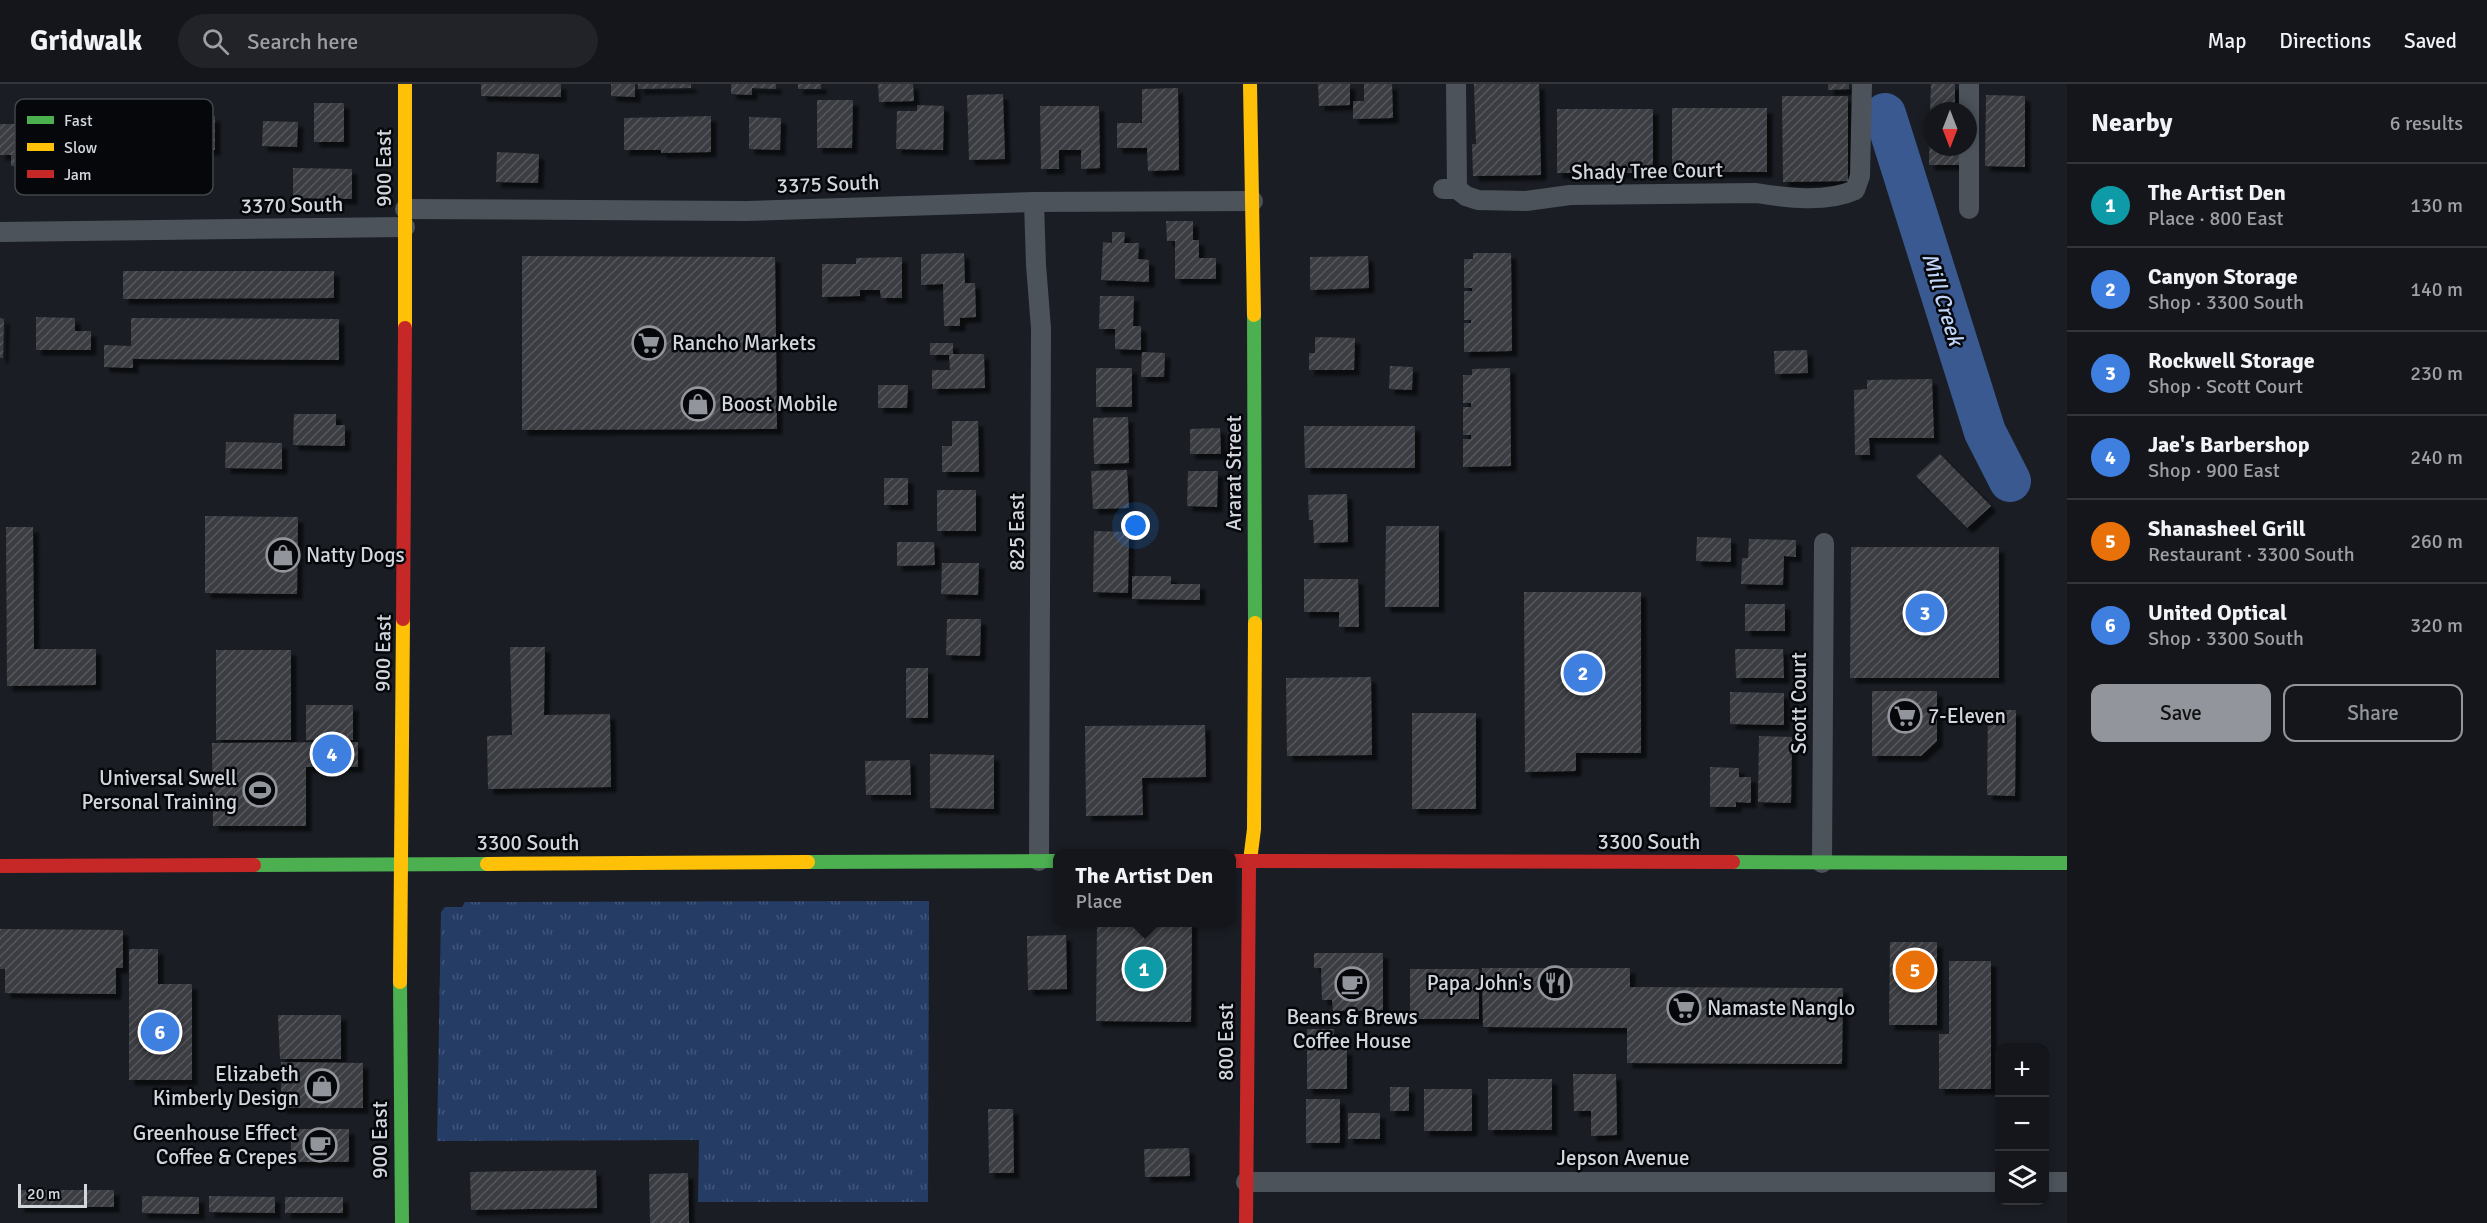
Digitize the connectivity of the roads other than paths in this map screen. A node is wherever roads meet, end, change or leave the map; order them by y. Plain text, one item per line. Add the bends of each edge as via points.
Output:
1 (405, 84) edge
2 (1250, 84) edge
3 (1456, 84) edge
4 (1862, 84) edge
5 (1969, 84) edge
6 (1253, 201) junction
7 (1034, 202) junction
8 (1969, 209) dead end
9 (405, 218) junction
10 (0, 232) edge
11 (1824, 543) dead end
12 (1048, 861) edge
13 (1236, 861) edge
14 (1249, 861) junction
15 (1822, 863) junction
16 (2067, 863) edge
17 (401, 865) junction
18 (0, 866) edge
19 (1246, 1182) junction
20 (1995, 1182) edge
21 (2049, 1182) edge
22 (2067, 1182) edge
23 (402, 1223) edge
24 (1246, 1223) edge

1 - 9 main road, 900 East
2 - 6 main road, Ararat Street
3 - 4 street, Shady Tree Court via 1450,189 1478,200 1526,201 1570,195 1844,195 1855,190 1860,176
5 - 8 street
6 - 7 street, 3375 South
6 - 14 main road, Ararat Street via 1254,829
7 - 9 street, 3375 South
7 - 12 street, 825 East via 1041,328
9 - 10 street, 3370 South
9 - 17 main road, 900 East
11 - 15 street, Scott Court
12 - 17 main road, 3300 South
13 - 14 main road, 3300 South
14 - 15 main road, 3300 South
14 - 19 main road, 800 East
15 - 16 main road, 3300 South
17 - 18 main road, 3300 South
17 - 23 main road, 900 East
19 - 20 street, Jepson Avenue
19 - 24 main road, 800 East
21 - 22 street

